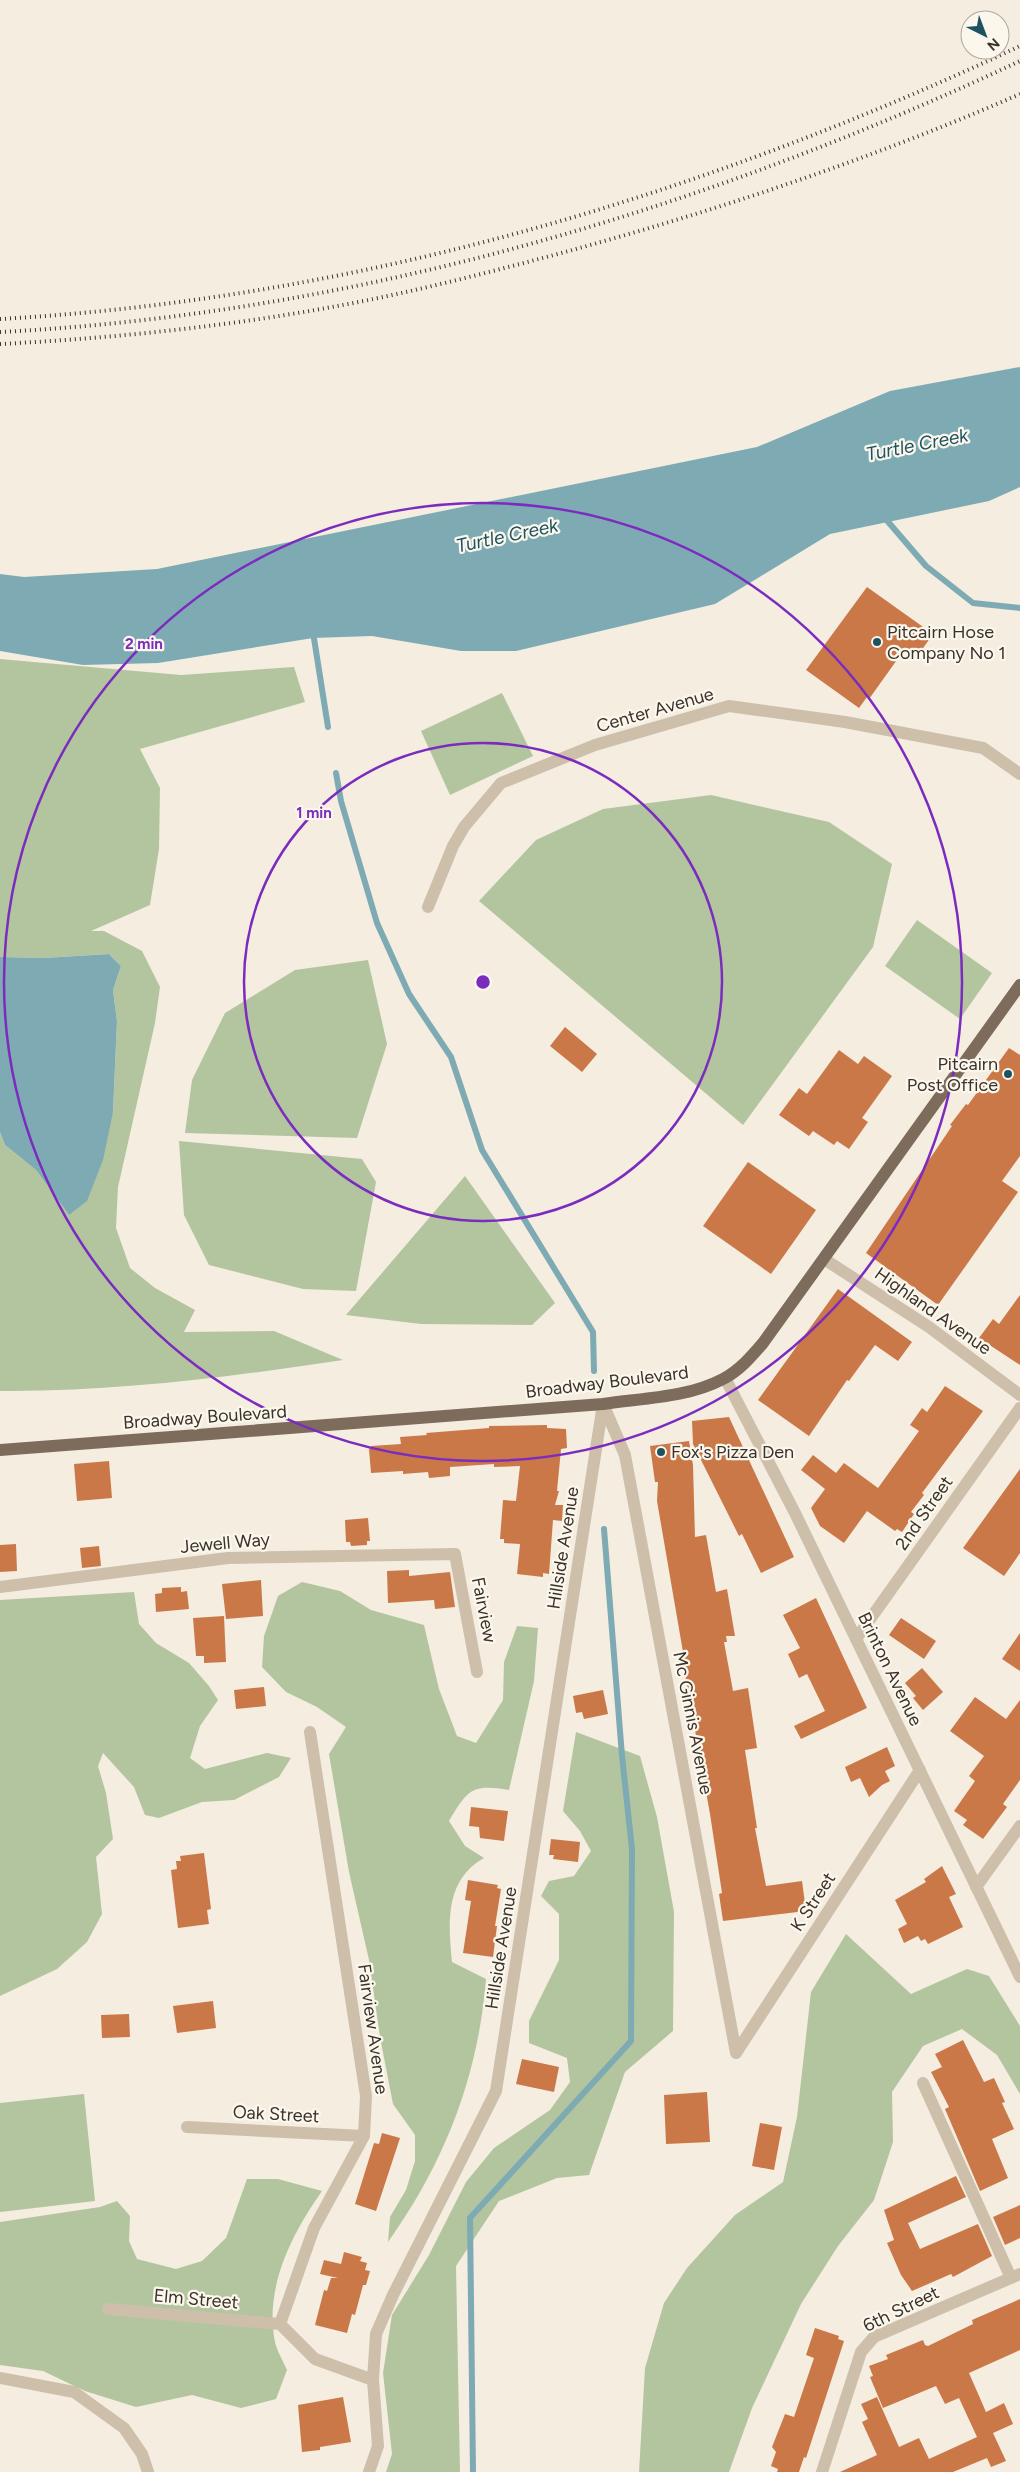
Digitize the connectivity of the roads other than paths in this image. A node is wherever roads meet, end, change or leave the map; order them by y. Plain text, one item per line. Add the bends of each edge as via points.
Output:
1 (1020, 774) edge
2 (428, 907) dead end
3 (1020, 984) edge
4 (824, 1260) junction
5 (725, 1378) junction
6 (1020, 1395) edge
7 (603, 1404) junction
8 (1020, 1408) edge
9 (0, 1450) edge
10 (455, 1554) joint
11 (0, 1587) edge
12 (856, 1639) junction
13 (477, 1672) dead end
14 (310, 1732) dead end
15 (920, 1770) junction
16 (1020, 1826) edge
17 (976, 1887) junction
18 (1020, 1977) edge
19 (736, 2053) joint
20 (923, 2083) dead end
21 (187, 2127) dead end
22 (364, 2136) junction
23 (1015, 2276) edge
24 (108, 2309) dead end
25 (280, 2324) junction
26 (0, 2378) edge
27 (373, 2380) junction
28 (148, 2472) edge
29 (369, 2472) edge
30 (822, 2472) edge

1 - 2 street, Center Avenue via 983,748 845,722 729,706 595,745 501,783 461,833
3 - 4 main road, Broadway Boulevard
4 - 5 main road, Broadway Boulevard via 763,1343 747,1362
4 - 6 street, Highland Avenue via 930,1327
5 - 7 main road, Broadway Boulevard via 683,1393
5 - 12 street, Brinton Avenue
7 - 9 main road, Broadway Boulevard
7 - 19 street, Mc Ginnis Avenue via 625,1455
7 - 27 street, Hillside Avenue via 496,2091 376,2334
8 - 12 street, 2nd Street
10 - 11 street, Jewell Way via 228,1558
10 - 13 street, Fairview
12 - 15 street, Brinton Avenue
14 - 22 street, Fairview Avenue via 366,2096
15 - 17 street, Brinton Avenue
15 - 19 street, K Street
16 - 17 street
17 - 18 street, Brinton Avenue
20 - 23 street
21 - 22 street, Oak Street
22 - 25 street, Fairview Avenue via 314,2228
23 - 30 street, 6th Street via 874,2337 866,2344
24 - 25 street, Elm Street
25 - 27 street via 315,2359
26 - 28 street via 74,2392 124,2428 142,2454
27 - 29 street, Hillside Avenue via 378,2446

